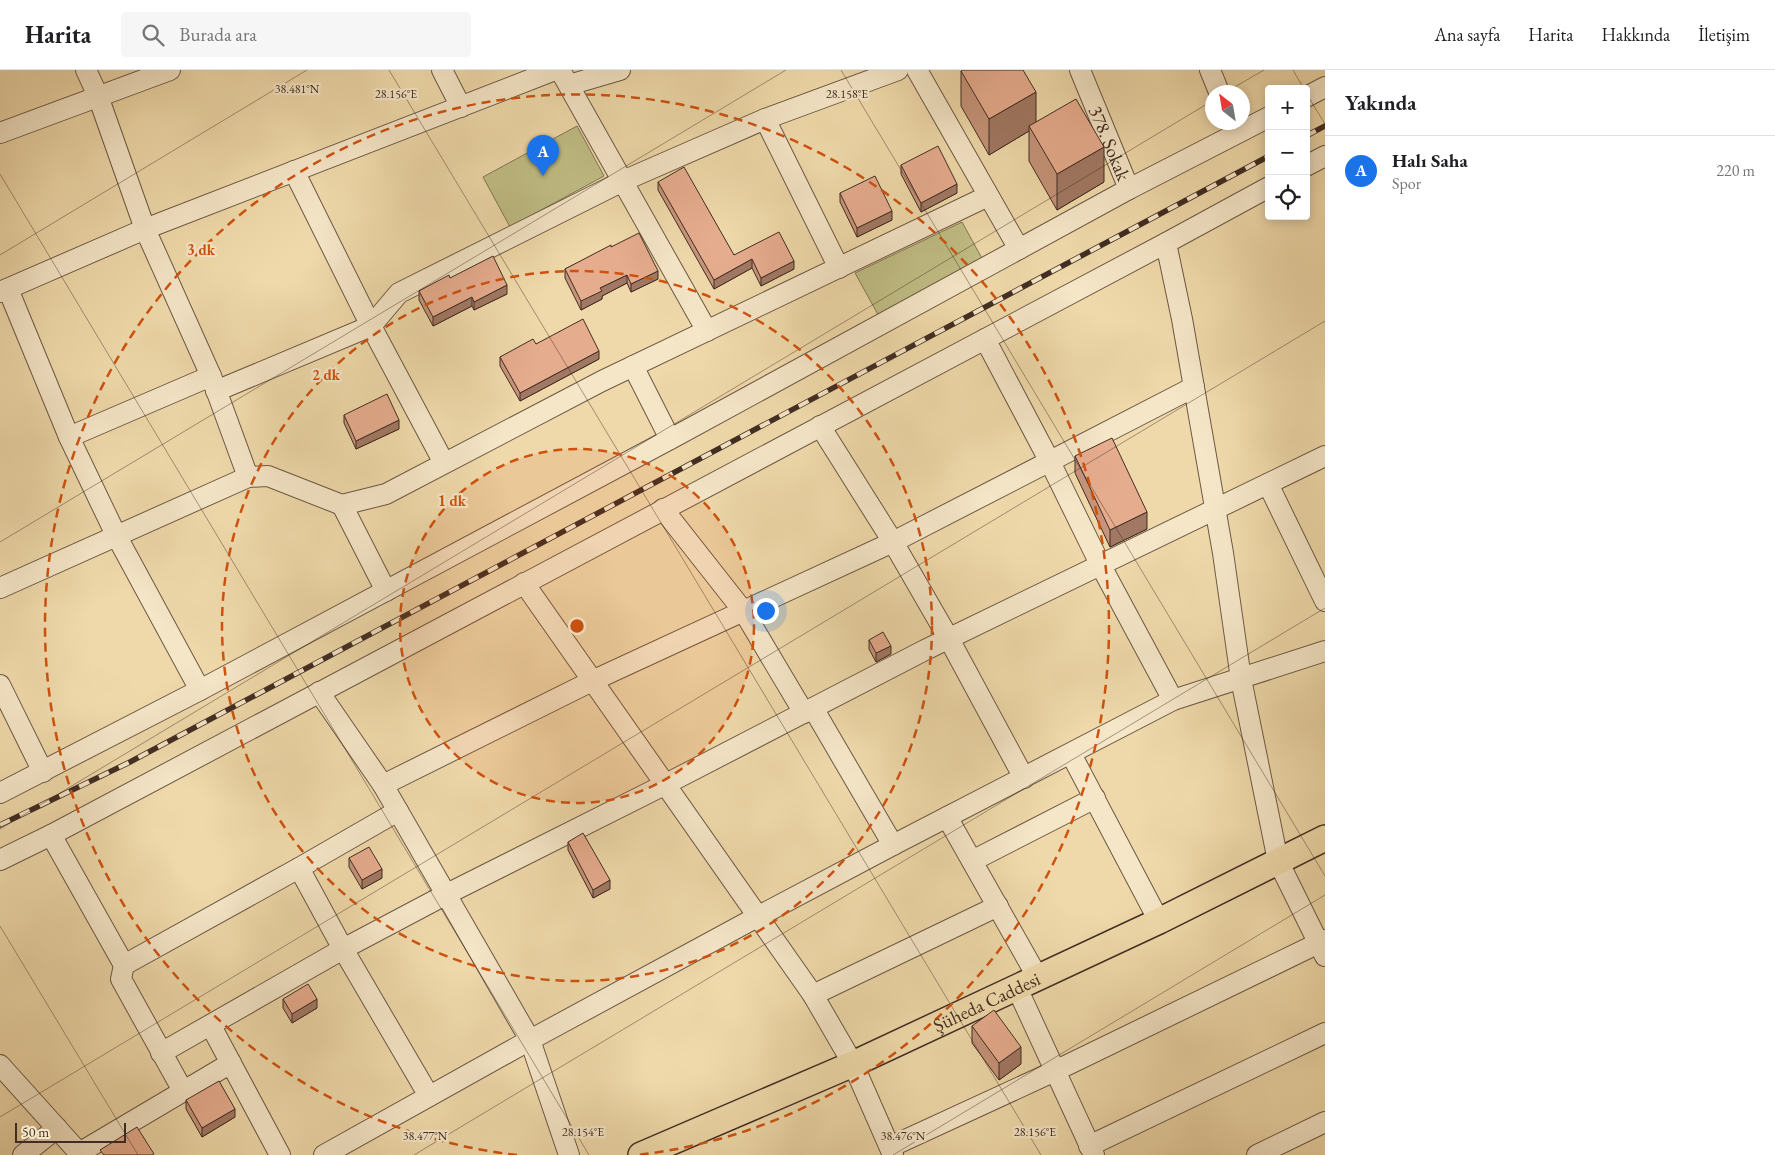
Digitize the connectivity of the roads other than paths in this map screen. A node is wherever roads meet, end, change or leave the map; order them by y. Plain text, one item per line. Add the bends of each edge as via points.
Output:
1 (86, 70) edge
2 (170, 70) edge
3 (442, 70) edge
4 (555, 70) edge
5 (620, 70) edge
6 (898, 70) edge
7 (917, 70) edge
8 (1080, 70) edge
9 (1210, 70) edge
10 (564, 78) edge
11 (1216, 85) edge
12 (1325, 87) edge
13 (1310, 95) edge
14 (98, 96) junction
15 (461, 107) junction
16 (1265, 118) edge
17 (765, 120) junction
18 (1250, 124) edge
19 (1232, 130) edge
20 (0, 133) edge
21 (1325, 156) edge
22 (1310, 164) edge
23 (294, 172) junction
24 (623, 181) junction
25 (1129, 189) junction
26 (1265, 189) edge
27 (988, 196) junction
28 (145, 229) junction
29 (1166, 243) junction
30 (1019, 249) junction
31 (839, 268) junction
32 (4, 290) edge
33 (371, 326) junction
34 (707, 331) junction
35 (985, 339) junction
36 (633, 366) junction
37 (213, 384) junction
38 (1194, 387) junction
39 (820, 426) junction
40 (69, 437) junction
41 (670, 439) junction
42 (1325, 456) edge
43 (1050, 462) junction
44 (444, 463) junction
45 (248, 477) junction
46 (1268, 484) junction
47 (342, 505) junction
48 (663, 509) junction
49 (1216, 510) junction
50 (116, 535) junction
51 (893, 542) junction
52 (1101, 566) junction
53 (524, 582) junction
54 (0, 588) edge
55 (386, 591) junction
56 (1325, 601) edge
57 (744, 612) junction
58 (949, 639) junction
59 (1325, 651) edge
60 (1242, 679) junction
61 (592, 681) junction
62 (0, 686) edge
63 (200, 690) junction
64 (319, 692) junction
65 (1174, 700) junction
66 (808, 711) junction
67 (1071, 754) junction
68 (43, 772) junction
69 (1024, 778) junction
70 (666, 784) junction
71 (383, 785) junction
72 (0, 793) edge
73 (1095, 798) junction
74 (398, 811) junction
75 (947, 817) junction
76 (51, 835) junction
77 (1325, 838) edge
78 (893, 845) junction
79 (0, 860) edge
80 (972, 861) junction
81 (1278, 861) junction
82 (299, 868) junction
83 (445, 895) junction
84 (998, 906) junction
85 (757, 917) junction
86 (1159, 921) junction
87 (1323, 946) edge
88 (343, 949) junction
89 (124, 965) junction
90 (1028, 983) junction
91 (813, 995) junction
92 (212, 1026) junction
93 (1325, 1033) edge
94 (530, 1040) junction
95 (162, 1053) junction
96 (231, 1062) junction
97 (853, 1064) junction
98 (0, 1065) edge
99 (1055, 1071) junction
100 (183, 1091) junction
101 (429, 1096) junction
102 (1325, 1122) edge
103 (57, 1128) junction
104 (1091, 1150) edge
105 (892, 1151) edge
106 (80, 1154) edge
107 (23, 1155) edge
108 (280, 1155) edge
109 (324, 1155) edge
110 (568, 1155) edge
111 (642, 1155) edge
112 (1257, 1155) edge

1 - 14 street
2 - 14 street
3 - 15 street
4 - 15 street
5 - 10 street
6 - 17 street
7 - 27 street
8 - 25 street, 378. Sokak
9 - 11 street
10 - 24 street
12 - 13 street
14 - 20 street
14 - 28 street
15 - 23 street
16 - 18 street
17 - 24 street
17 - 31 street
19 - 25 street
21 - 22 street
23 - 28 street
23 - 33 street
24 - 33 street via 399,293
24 - 34 street
25 - 30 street
26 - 29 street
27 - 30 street
27 - 31 street
28 - 32 street
28 - 37 street
29 - 35 street
29 - 38 street
30 - 41 street
31 - 34 street
32 - 40 street
33 - 37 street
33 - 44 street
34 - 36 street
35 - 39 street
35 - 43 street
36 - 41 street
36 - 44 street
37 - 40 street
37 - 45 street
38 - 43 street
38 - 49 street
39 - 48 street
39 - 51 street
40 - 50 street
41 - 55 street
42 - 46 street
43 - 51 street
43 - 52 street
44 - 47 street via 386,494
45 - 47 street via 268,476
45 - 50 street
46 - 49 street
46 - 56 street
47 - 55 street
48 - 53 street
48 - 57 street
49 - 52 street
49 - 60 street
50 - 54 street
50 - 63 street
51 - 57 street
51 - 58 street
52 - 58 street
52 - 65 street
53 - 61 street
53 - 64 street
55 - 63 street
57 - 61 street
57 - 66 street
58 - 66 street
58 - 69 street
59 - 60 street
60 - 65 street
60 - 81 street
61 - 70 street
61 - 71 street
62 - 68 street
63 - 68 street
64 - 71 street
64 - 76 street
65 - 67 street
66 - 70 street
66 - 78 street
67 - 69 street
67 - 73 street
68 - 72 street
69 - 75 street
70 - 83 street
70 - 85 street
71 - 74 street
73 - 80 street
73 - 86 street
74 - 82 street
74 - 83 street
75 - 78 street
75 - 80 street
76 - 79 street
76 - 89 street
77 - 81 main road, Şüheda Caddesi
78 - 85 street
80 - 84 street
81 - 86 main road, Şüheda Caddesi
81 - 87 street
82 - 88 street
82 - 89 street
83 - 88 street
83 - 94 street
84 - 90 street
84 - 91 street
85 - 91 street
85 - 94 street
86 - 90 main road, Şüheda Caddesi
87 - 99 street
88 - 92 street
88 - 101 street
89 - 95 street via 121,979
90 - 97 main road, Şüheda Caddesi
90 - 99 street
91 - 97 street
92 - 95 street
92 - 96 street
93 - 104 street
94 - 101 street
94 - 110 street
95 - 100 street
96 - 100 street
96 - 108 street
97 - 105 street
97 - 111 main road, Şüheda Caddesi
98 - 103 street
99 - 104 street
99 - 105 street
100 - 106 street
101 - 109 street
102 - 112 street
103 - 106 street
103 - 107 street

